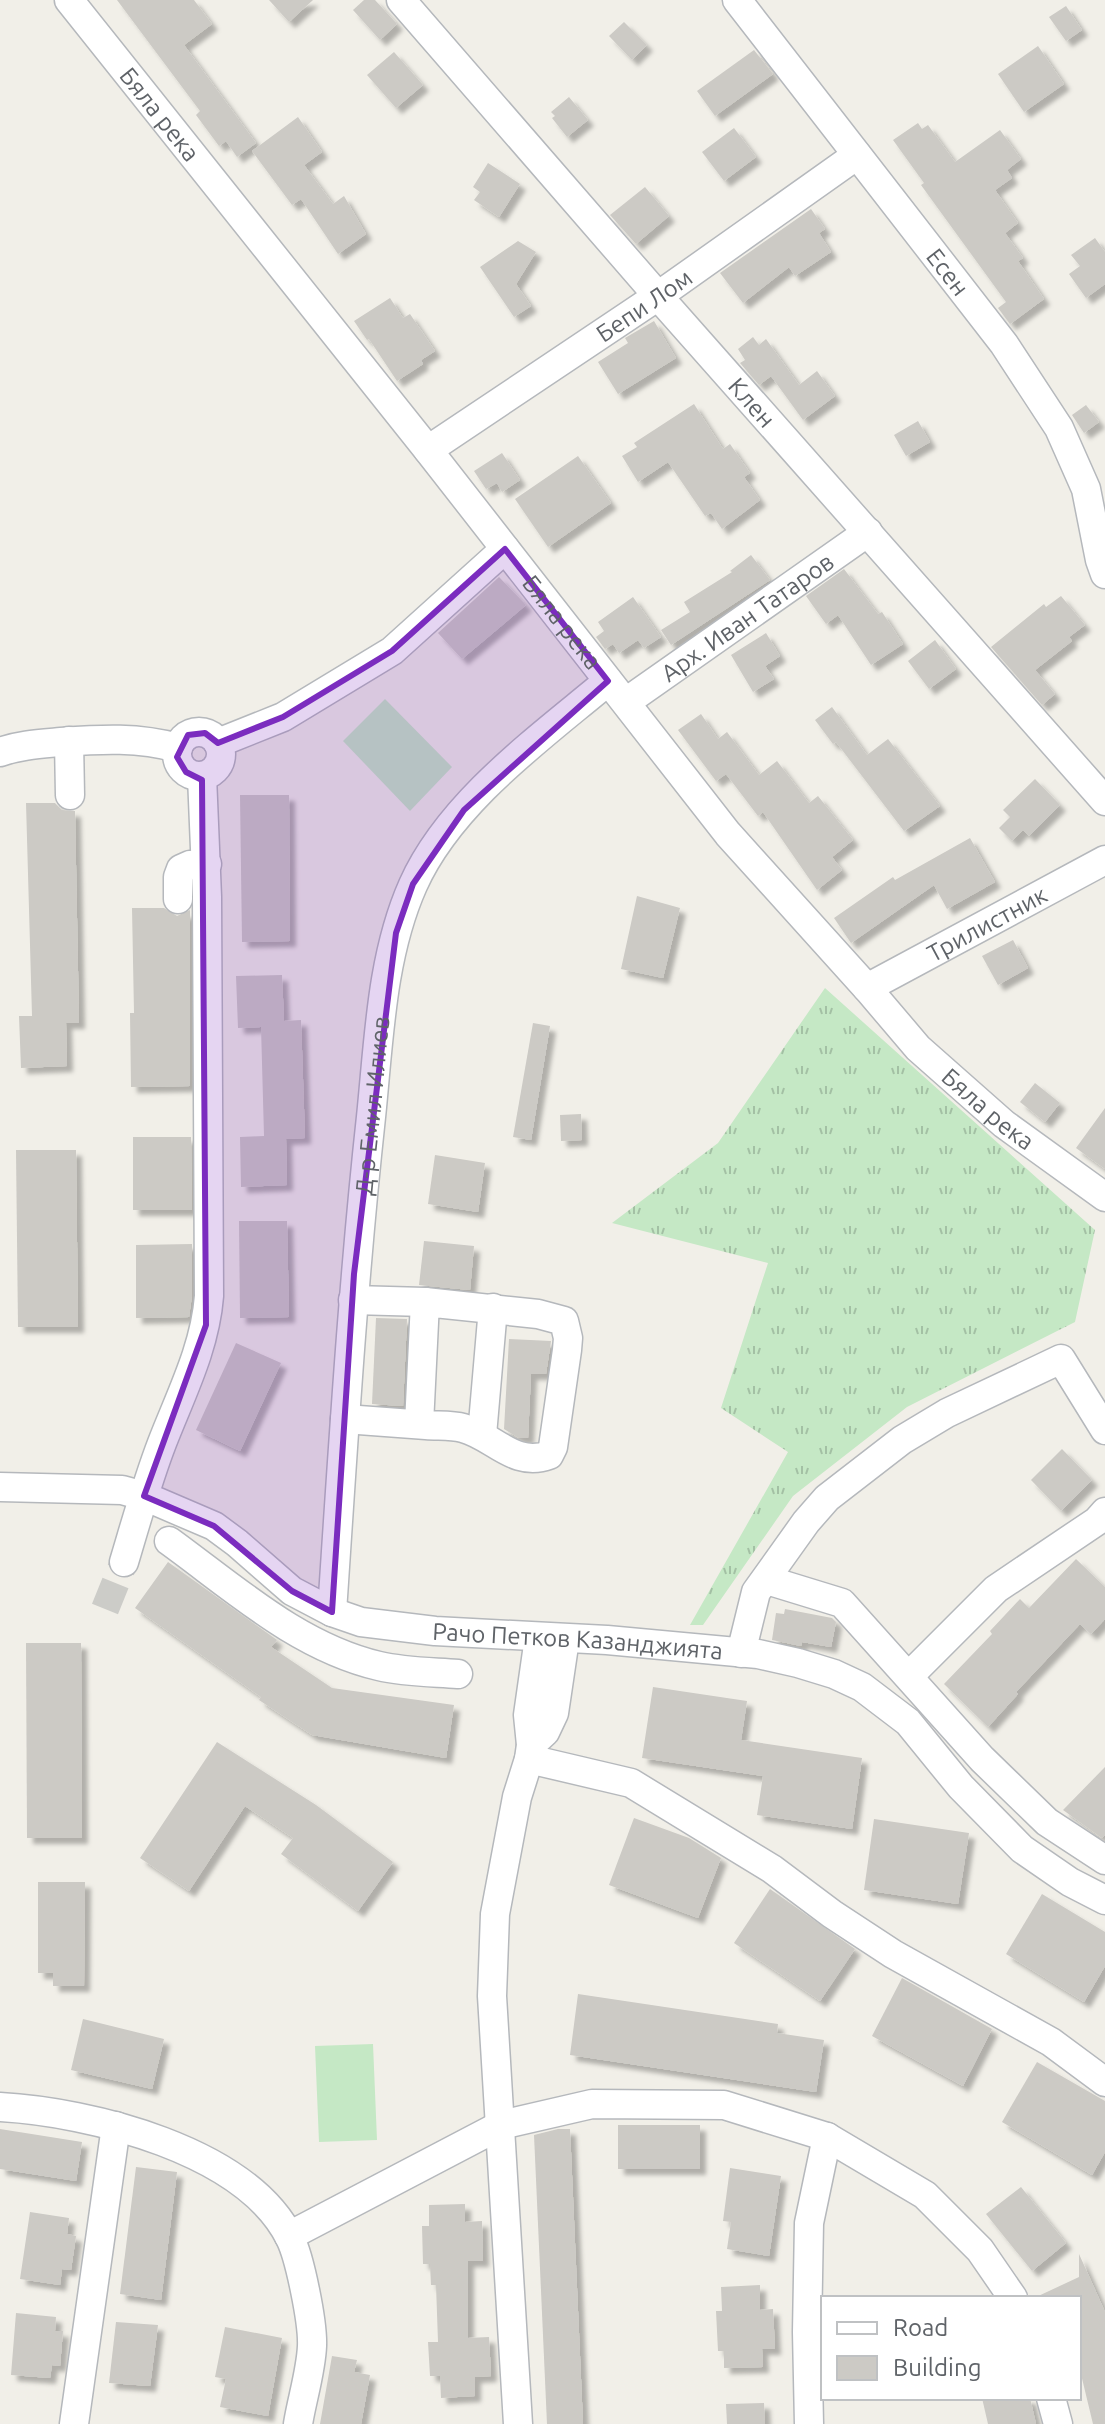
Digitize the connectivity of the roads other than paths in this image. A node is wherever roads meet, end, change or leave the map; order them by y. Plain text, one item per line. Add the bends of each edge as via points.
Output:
1 (69, 0) edge
2 (401, 0) edge
3 (737, 0) edge
4 (857, 155) junction
5 (658, 296) junction
6 (428, 450) junction
7 (868, 532) junction
8 (505, 549) junction
9 (1105, 574) edge
10 (617, 691) junction
11 (69, 741) junction
12 (218, 743) junction
13 (178, 748) junction
14 (0, 752) edge
15 (202, 776) junction
16 (70, 795) dead end
17 (1105, 801) edge
18 (1105, 860) edge
19 (207, 864) junction
20 (178, 899) dead end
21 (867, 988) junction
22 (1105, 1197) edge
23 (353, 1300) junction
24 (425, 1302) junction
25 (493, 1308) junction
26 (345, 1419) junction
27 (419, 1424) junction
28 (1105, 1430) edge
29 (482, 1435) junction
30 (0, 1487) edge
31 (144, 1496) junction
32 (1105, 1512) edge
33 (169, 1541) dead end
34 (124, 1562) tunnel mouth
35 (767, 1580) junction
36 (332, 1612) junction
37 (385, 1626) junction
38 (552, 1638) junction
39 (749, 1654) junction
40 (379, 1666) junction
41 (458, 1674) dead end
42 (909, 1676) junction
43 (530, 1752) junction
44 (1105, 1860) edge
45 (1105, 1900) edge
46 (1105, 2082) edge
47 (0, 2107) edge
48 (501, 2125) junction
49 (116, 2126) junction
50 (827, 2137) junction
51 (289, 2236) junction
52 (1012, 2296) edge
53 (1052, 2400) edge
54 (74, 2424) edge
55 (298, 2424) edge
56 (518, 2424) edge
57 (809, 2424) edge
58 (1058, 2424) edge

1 - 6 street, Бяла река
2 - 5 street, Клен
3 - 4 street, Есен
4 - 5 street, Бепи Лом
4 - 9 street, Есен via 1004,344 1059,428 1086,489
5 - 6 street, Бепи Лом
5 - 7 street, Клен
6 - 8 street, Бяла река
7 - 10 street, Арх. Иван Татаров
7 - 17 street, Клен
8 - 10 street, Бяла река
8 - 12 street via 392,651 283,717
10 - 21 street, Бяла река via 728,834
10 - 23 street, Д-р Емил Илиев via 536,741 464,810 413,884 385,985
11 - 13 street via 134,738
11 - 14 street via 18,745
11 - 16 street
12 - 13 street via 196,732
12 - 15 street via 217,767
13 - 15 street via 180,765
15 - 19 street
18 - 21 street, Трилистник
19 - 20 street via 181,869
19 - 31 street via 209,1296 206,1325
21 - 22 street, Бяла река via 918,1048 993,1115
23 - 24 street
23 - 26 street, Д-р Емил Илиев
24 - 25 street
24 - 27 street
25 - 29 street
25 - 29 street via 564,1321 568,1338 549,1455 528,1459 507,1453
26 - 27 street
26 - 36 street, Д-р Емил Илиев
27 - 29 street via 461,1427
28 - 35 street via 1061,1359 902,1440 827,1498
30 - 31 street, Рачо Петков Казанджията via 122,1490
31 - 34 street
31 - 36 street, Рачо Петков Казанджията via 214,1526 292,1591
32 - 42 street via 996,1589
33 - 40 street via 264,1613
35 - 39 street via 776,1597
35 - 42 street via 842,1603
36 - 37 street, Рачо Петков Казанджията
37 - 38 street, Рачо Петков Казанджията
37 - 40 street
38 - 39 street, Рачо Петков Казанджията
38 - 43 street via 554,1713
39 - 45 street, Рачо Петков Казанджията via 834,1674 875,1696 908,1722 1022,1849
40 - 41 street
42 - 44 street via 1047,1822
43 - 46 street via 631,1783 772,1869 893,1954 1051,2042
43 - 48 street via 495,1914 492,1996
47 - 49 street
48 - 50 street via 592,2104 724,2105
48 - 51 street
48 - 56 street
49 - 51 street via 165,2141 237,2179
49 - 54 street
50 - 52 street via 925,2195 980,2250
50 - 57 street via 809,2223
51 - 55 street via 300,2263 312,2345
53 - 58 street

